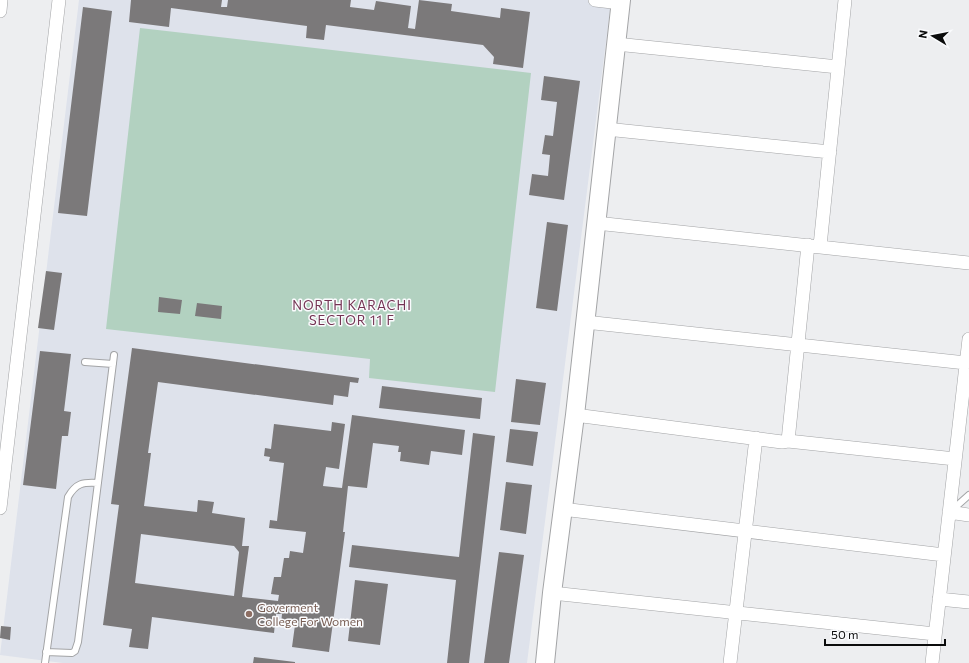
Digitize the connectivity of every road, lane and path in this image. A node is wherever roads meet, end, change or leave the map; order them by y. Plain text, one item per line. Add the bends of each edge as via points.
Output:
1 (1, 0) edge
2 (59, 0) edge
3 (595, 0) edge
4 (845, 0) edge
5 (621, 2) edge
6 (0, 11) edge
7 (616, 44) junction
8 (838, 67) junction
9 (606, 129) junction
10 (830, 152) junction
11 (596, 223) junction
12 (814, 245) junction
13 (969, 263) edge
14 (585, 322) junction
15 (969, 339) edge
16 (798, 345) junction
17 (114, 355) dead end
18 (85, 362) dead end
19 (966, 363) junction
20 (113, 364) junction
21 (575, 415) junction
22 (756, 438) junction
23 (788, 442) junction
24 (955, 459) junction
25 (98, 483) junction
26 (969, 495) edge
27 (0, 508) edge
28 (562, 509) junction
29 (949, 512) junction
30 (969, 515) edge
31 (745, 531) junction
32 (944, 555) junction
33 (552, 593) junction
34 (939, 599) junction
35 (969, 602) edge
36 (736, 612) junction
37 (935, 634) junction
38 (46, 652) junction
39 (45, 663) edge
40 (544, 663) edge
41 (730, 663) edge
42 (932, 663) edge

1 - 6 street
2 - 27 street
3 - 5 street
4 - 8 street
5 - 7 street
7 - 8 street
7 - 9 street
8 - 10 street
9 - 10 street
9 - 11 street
10 - 12 street
11 - 12 street
11 - 14 street
12 - 13 street
12 - 16 street
14 - 16 street
14 - 21 street
15 - 19 street
16 - 19 street
16 - 23 street
17 - 20 lane
18 - 20 lane
19 - 24 street
20 - 25 lane
21 - 22 street
21 - 28 street
22 - 23 street
22 - 31 street
23 - 24 street
24 - 29 street
25 - 38 lane via 81,484 73,489 68,497
25 - 38 lane via 77,647 68,654
26 - 29 lane
28 - 31 street
28 - 33 street
29 - 30 street
29 - 32 street
31 - 32 street
31 - 36 street
32 - 34 street
33 - 36 street
33 - 40 street
34 - 35 street
34 - 37 street
36 - 37 street
36 - 41 street
37 - 42 street
38 - 39 lane

